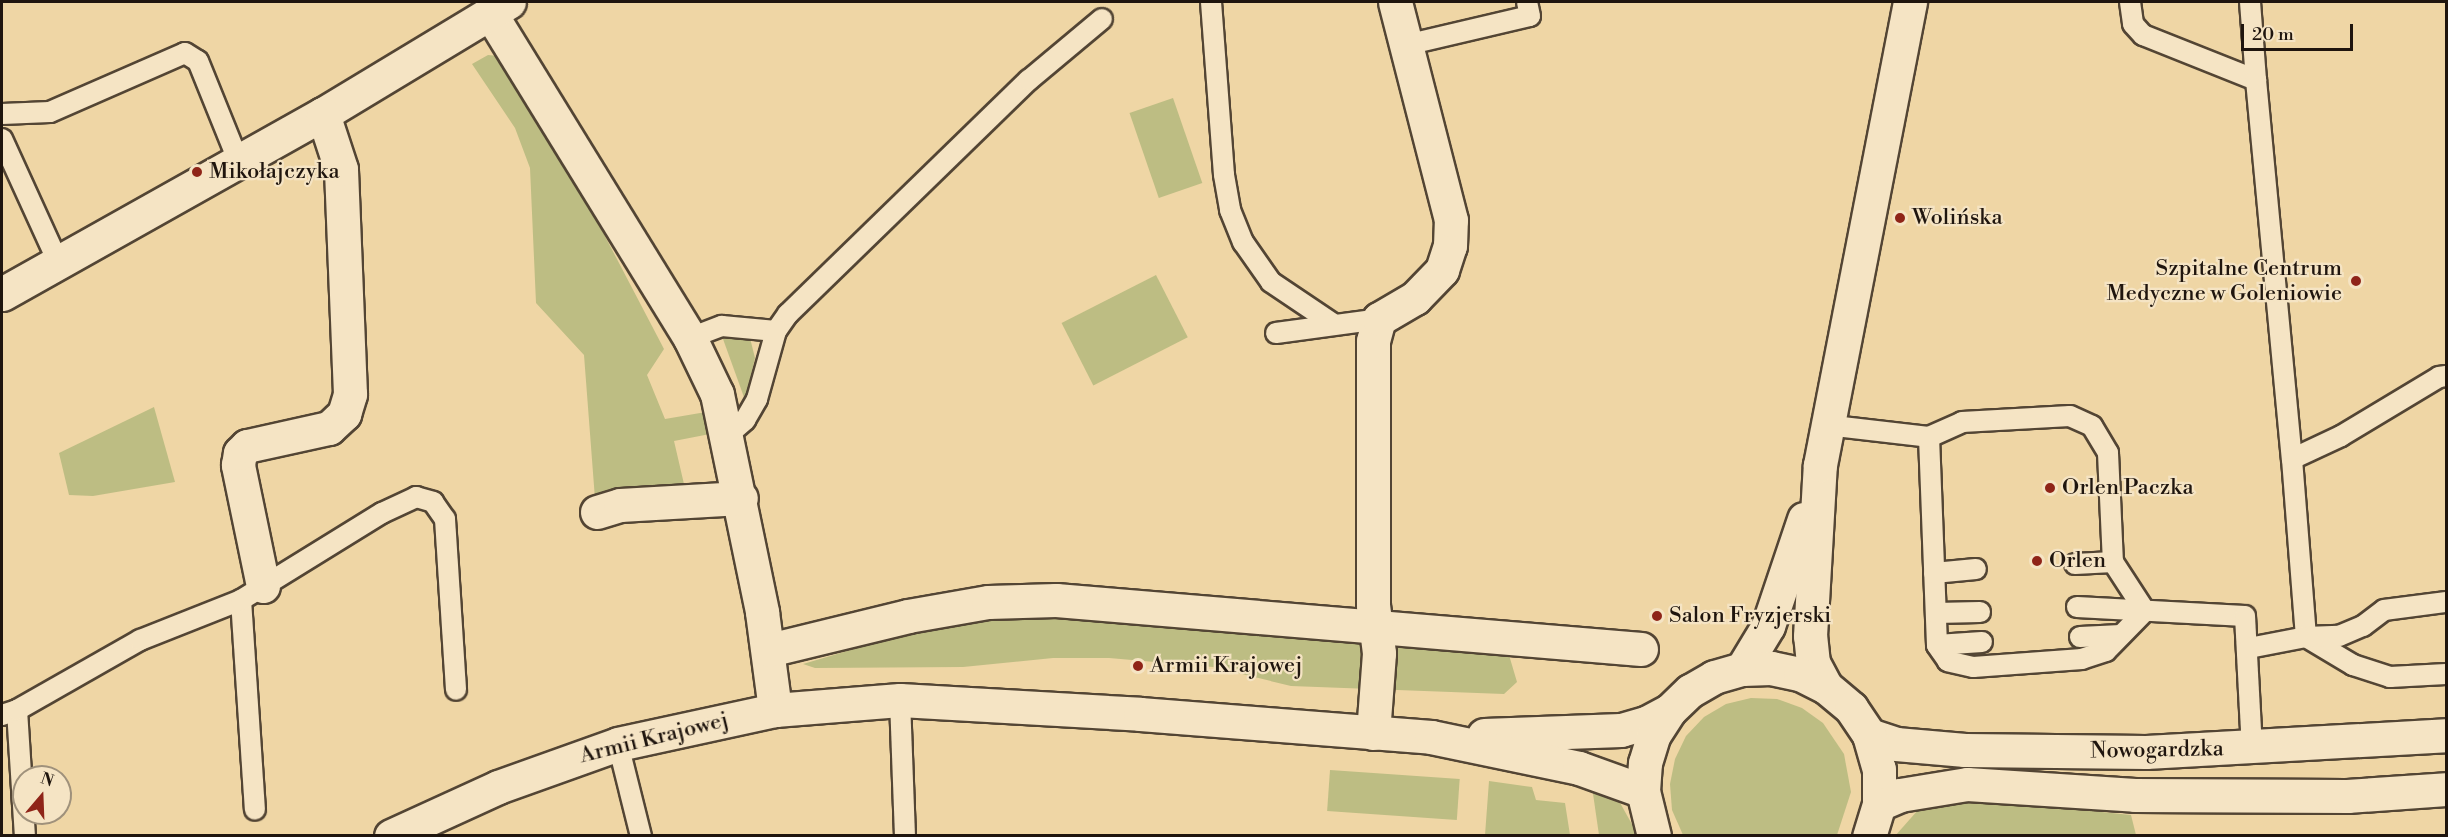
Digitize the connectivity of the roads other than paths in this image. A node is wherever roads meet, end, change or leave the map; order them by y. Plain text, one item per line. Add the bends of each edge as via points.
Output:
1 (1211, 2) edge
2 (1395, 2) edge
3 (1527, 2) edge
4 (1910, 2) edge
5 (2130, 2) edge
6 (2250, 2) edge
7 (494, 5) edge
8 (1102, 19) dead end
9 (1406, 45) junction
10 (2256, 80) junction
11 (2, 114) edge
12 (323, 114) junction
13 (2, 139) edge
14 (238, 160) junction
15 (58, 262) junction
16 (2, 294) edge
17 (1379, 320) junction
18 (1332, 323) junction
19 (776, 331) junction
20 (1276, 333) dead end
21 (690, 338) junction
22 (2446, 376) edge
23 (1826, 425) junction
24 (728, 435) junction
25 (1929, 437) junction
26 (2292, 459) junction
27 (1820, 465) junction
28 (741, 498) junction
29 (597, 512) dead end
30 (2113, 562) junction
31 (2075, 564) dead end
32 (1976, 569) dead end
33 (1934, 573) junction
34 (252, 593) junction
35 (2446, 602) edge
36 (2078, 607) dead end
37 (2145, 611) junction
38 (1980, 612) dead end
39 (1936, 613) junction
40 (1376, 626) junction
41 (2121, 635) junction
42 (2080, 637) dead end
43 (2306, 637) junction
44 (1982, 642) dead end
45 (1937, 645) junction
46 (2249, 648) junction
47 (1641, 649) dead end
48 (769, 650) junction
49 (1742, 669) junction
50 (2446, 674) edge
51 (1826, 687) junction
52 (456, 690) dead end
53 (900, 700) junction
54 (775, 710) junction
55 (1669, 711) junction
56 (9, 712) edge
57 (1373, 733) junction
58 (1869, 735) junction
59 (2446, 735) edge
60 (1431, 737) junction
61 (618, 744) junction
62 (2252, 748) junction
63 (2446, 789) edge
64 (1643, 792) junction
65 (1879, 804) junction
66 (255, 810) dead end
67 (25, 836) edge
68 (391, 836) edge
69 (640, 836) edge
70 (905, 836) edge
71 (1654, 836) edge
72 (1869, 836) edge

1 - 18 lane via 1224,175 1230,210 1242,243 1271,282
2 - 9 street
3 - 9 lane via 1530,16
4 - 23 street
5 - 10 lane via 2133,24 2143,35
6 - 10 lane
7 - 12 street
7 - 21 street
8 - 19 lane via 1029,80 788,314
9 - 17 street via 1450,220 1450,246 1442,270 1422,291
10 - 26 lane
11 - 14 lane via 50,112 185,53 198,62
12 - 14 street
12 - 34 street via 338,158 342,192 348,405 338,420 316,432 247,446 240,453 237,465
13 - 15 lane
14 - 15 street
15 - 16 street
17 - 18 lane
17 - 40 street via 1371,359
18 - 20 lane
19 - 21 lane via 722,326
19 - 24 lane via 758,399 745,420
21 - 24 street via 717,394
22 - 26 lane via 2439,376 2342,436
23 - 25 lane
23 - 27 street
24 - 28 street
25 - 30 lane via 1962,422 2070,416 2092,426 2108,453
25 - 33 lane
26 - 43 lane
27 - 49 street via 1768,626
27 - 51 street via 1810,636 1813,663
28 - 29 street via 620,505
28 - 48 street
30 - 31 lane
30 - 37 lane
32 - 33 lane
33 - 39 lane
34 - 52 lane via 390,509 416,497 429,500 445,519
34 - 56 lane via 140,640
34 - 66 lane
35 - 43 lane via 2384,610 2363,626 2340,636
36 - 37 lane
37 - 41 lane
37 - 46 lane via 2245,616
38 - 39 lane
39 - 45 lane
40 - 47 street
40 - 48 street via 1056,600 988,602 908,616
40 - 57 street via 1379,653
41 - 42 lane
41 - 45 lane via 2106,651 2082,659 1990,667 1956,665 1948,661
43 - 46 lane
43 - 50 lane via 2353,666 2390,678
44 - 45 lane
46 - 62 lane
48 - 54 street
49 - 51 street via 1771,668 1800,674
49 - 55 street via 1714,677 1690,691
51 - 58 street via 1851,708
53 - 54 street, Armii Krajowej
53 - 57 street, Armii Krajowej
53 - 70 lane
54 - 61 street, Armii Krajowej
55 - 60 street via 1621,730
55 - 64 street via 1653,736 1645,763
56 - 67 lane
57 - 60 street, Armii Krajowej
58 - 62 street, Nowogardzka via 1896,744 1965,750 2146,752
58 - 65 street via 1879,769
59 - 62 street, Nowogardzka
60 - 64 street, Armii Krajowej via 1579,768 1616,778
61 - 68 street, Armii Krajowej via 498,786
61 - 69 lane
63 - 65 street, Nowogardzka via 2347,796 2135,795 1967,784 1900,795
64 - 71 street
65 - 72 street

